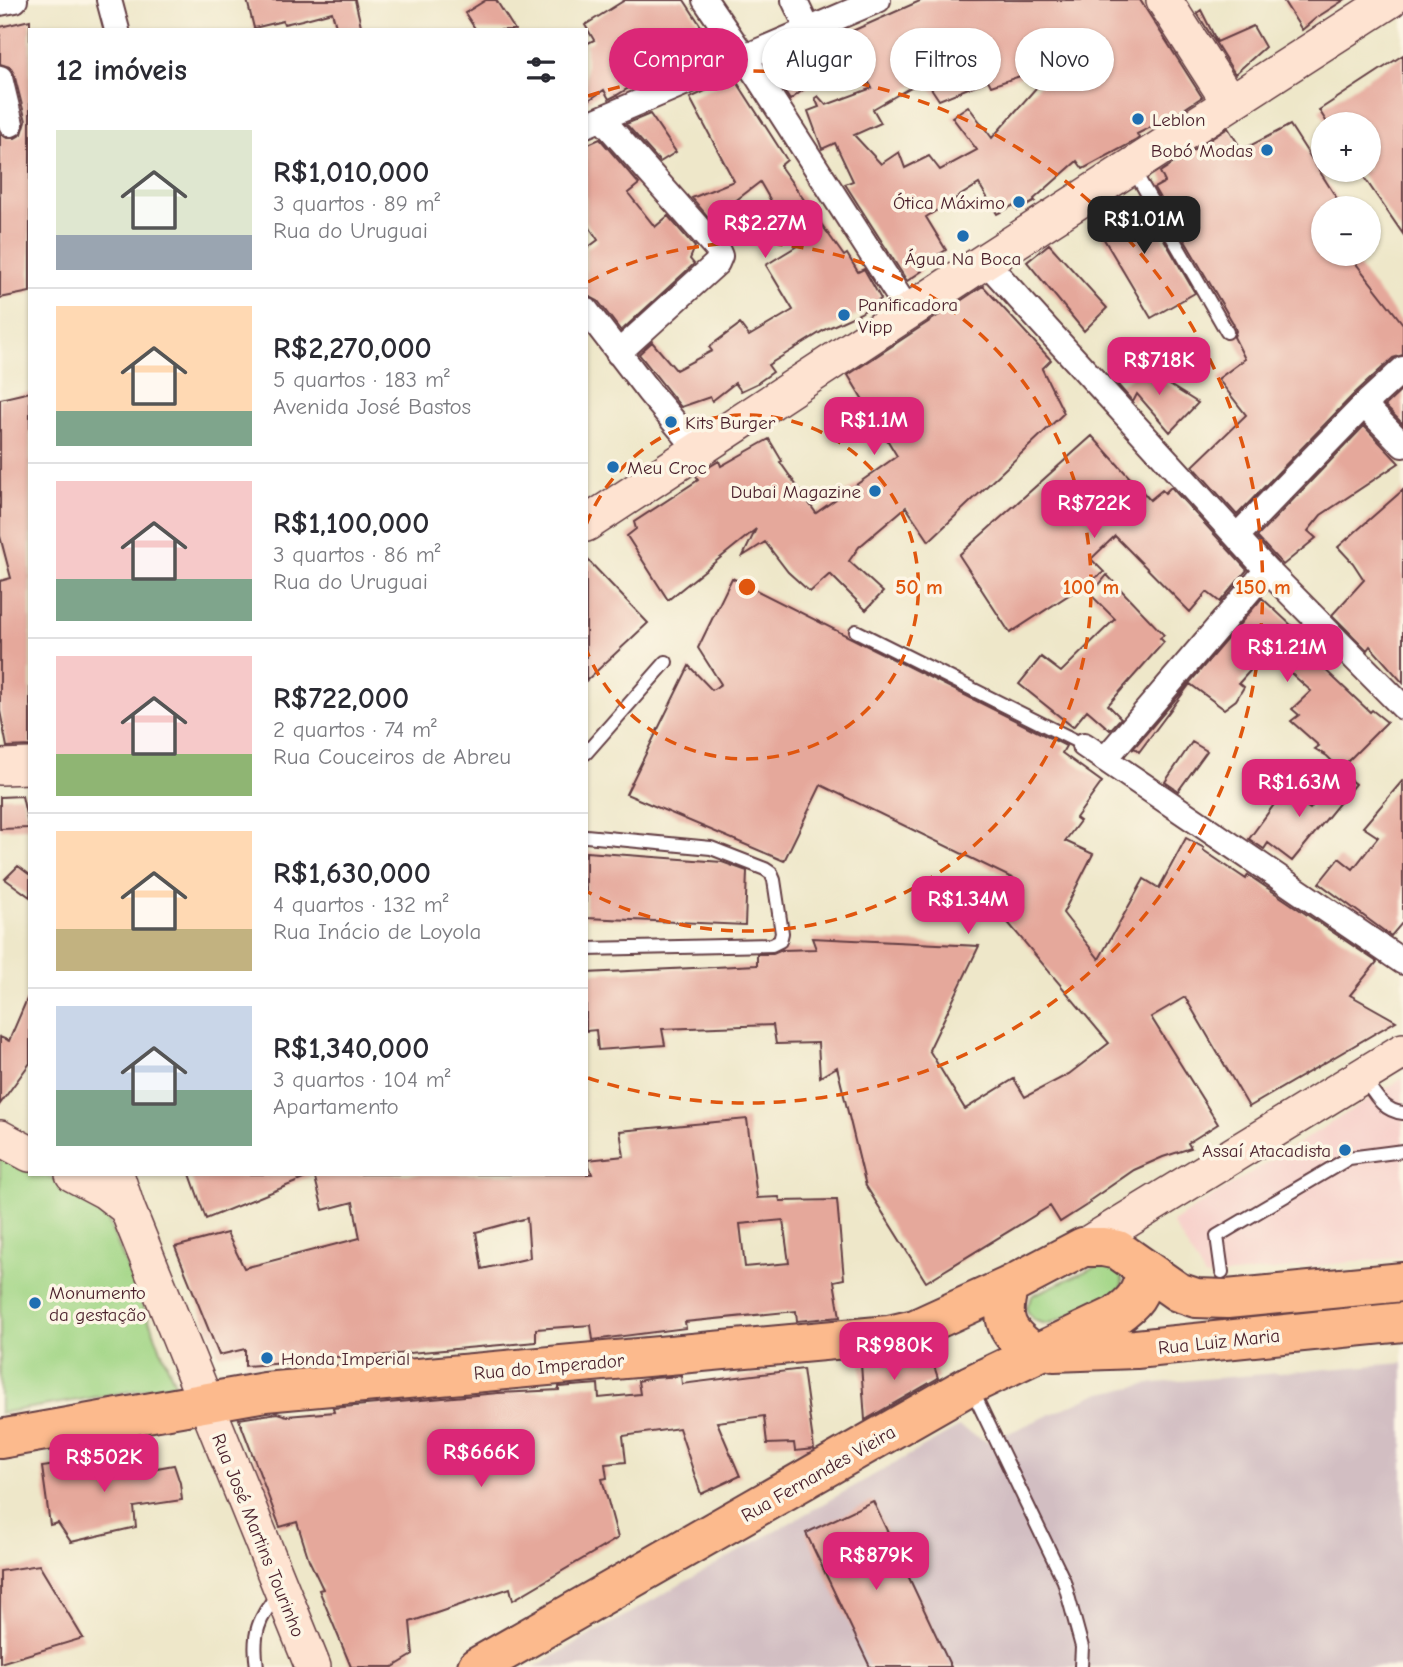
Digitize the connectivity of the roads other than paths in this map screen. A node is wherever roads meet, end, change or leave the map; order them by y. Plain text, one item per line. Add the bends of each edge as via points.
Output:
1 (15, 0) edge
2 (109, 0) edge
3 (705, 0) edge
4 (794, 0) edge
5 (878, 0) edge
6 (1164, 0) edge
7 (1390, 0) edge
8 (0, 3) edge
9 (116, 28) edge
10 (724, 28) edge
11 (808, 28) edge
12 (810, 28) edge
13 (748, 64) edge
14 (0, 78) edge
15 (667, 91) edge
16 (1230, 103) junction
17 (594, 122) edge
18 (11, 124) dead end
19 (1132, 167) junction
20 (985, 261) junction
21 (909, 312) junction
22 (588, 313) edge
23 (1227, 332) dead end
24 (618, 353) junction
25 (1403, 369) edge
26 (1364, 405) junction
27 (1403, 445) edge
28 (698, 450) junction
29 (588, 523) edge
30 (1237, 536) junction
31 (1267, 570) junction
32 (856, 631) dead end
33 (666, 662) dead end
34 (1403, 707) edge
35 (1084, 745) joint
36 (588, 751) edge
37 (1105, 759) junction
38 (588, 836) edge
39 (588, 949) edge
40 (1403, 962) edge
41 (1403, 1051) edge
42 (1363, 1077) junction
43 (1403, 1113) edge
44 (0, 1138) edge
45 (1403, 1151) edge
46 (28, 1153) edge
47 (77, 1176) edge
48 (117, 1176) edge
49 (1157, 1202) junction
50 (127, 1209) junction
51 (1083, 1247) junction
52 (1146, 1271) junction
53 (1222, 1272) dead end
54 (1403, 1282) edge
55 (1009, 1286) junction
56 (1403, 1322) edge
57 (1035, 1353) junction
58 (970, 1385) junction
59 (206, 1403) junction
60 (0, 1439) edge
61 (282, 1590) junction
62 (257, 1667) edge
63 (313, 1667) edge
64 (477, 1667) edge
65 (1081, 1667) edge

1 - 8 street
2 - 9 street
3 - 10 street
4 - 11 street
5 - 12 street
6 - 16 street
7 - 16 street
13 - 21 street
14 - 18 street
15 - 17 street
16 - 19 street
17 - 24 street via 720,257
19 - 20 street
19 - 23 lane
20 - 21 street
20 - 30 street
21 - 28 street
22 - 24 street
24 - 28 street
25 - 26 street
26 - 27 street
26 - 30 street
28 - 29 street
30 - 31 street
31 - 34 street
31 - 37 street
32 - 35 lane
33 - 36 lane
35 - 37 street
37 - 40 street
38 - 39 lane via 711,848 765,869 774,880 782,933 780,941 772,945
41 - 42 street
42 - 43 lane via 1382,1105
42 - 49 street
44 - 46 street
45 - 53 lane via 1349,1158 1217,1236
47 - 50 street
48 - 50 street, Rua José Martins Tourinho
49 - 51 street
49 - 52 street via 1146,1231
50 - 59 street, Rua José Martins Tourinho
51 - 52 main road, Rua Luiz Maria via 1118,1250
51 - 55 main road, Rua do Imperador
52 - 54 main road, Rua Luiz Maria via 1178,1292 1211,1300
52 - 57 main road, Rua Fernandes Vieira via 1132,1304
55 - 57 main road via 1003,1305 1005,1319 1010,1331
55 - 59 main road, Rua do Imperador via 915,1329 889,1335 293,1389
56 - 57 main road, Rua Luiz Maria via 1136,1349
57 - 58 main road, Rua Fernandes Vieira
58 - 64 main road, Rua Fernandes Vieira
58 - 65 lane via 1064,1581 1082,1647
59 - 60 main road, Rua do Imperador
59 - 61 street, Rua José Martins Tourinho
61 - 62 lane via 257,1628
61 - 63 street, Rua José Martins Tourinho

